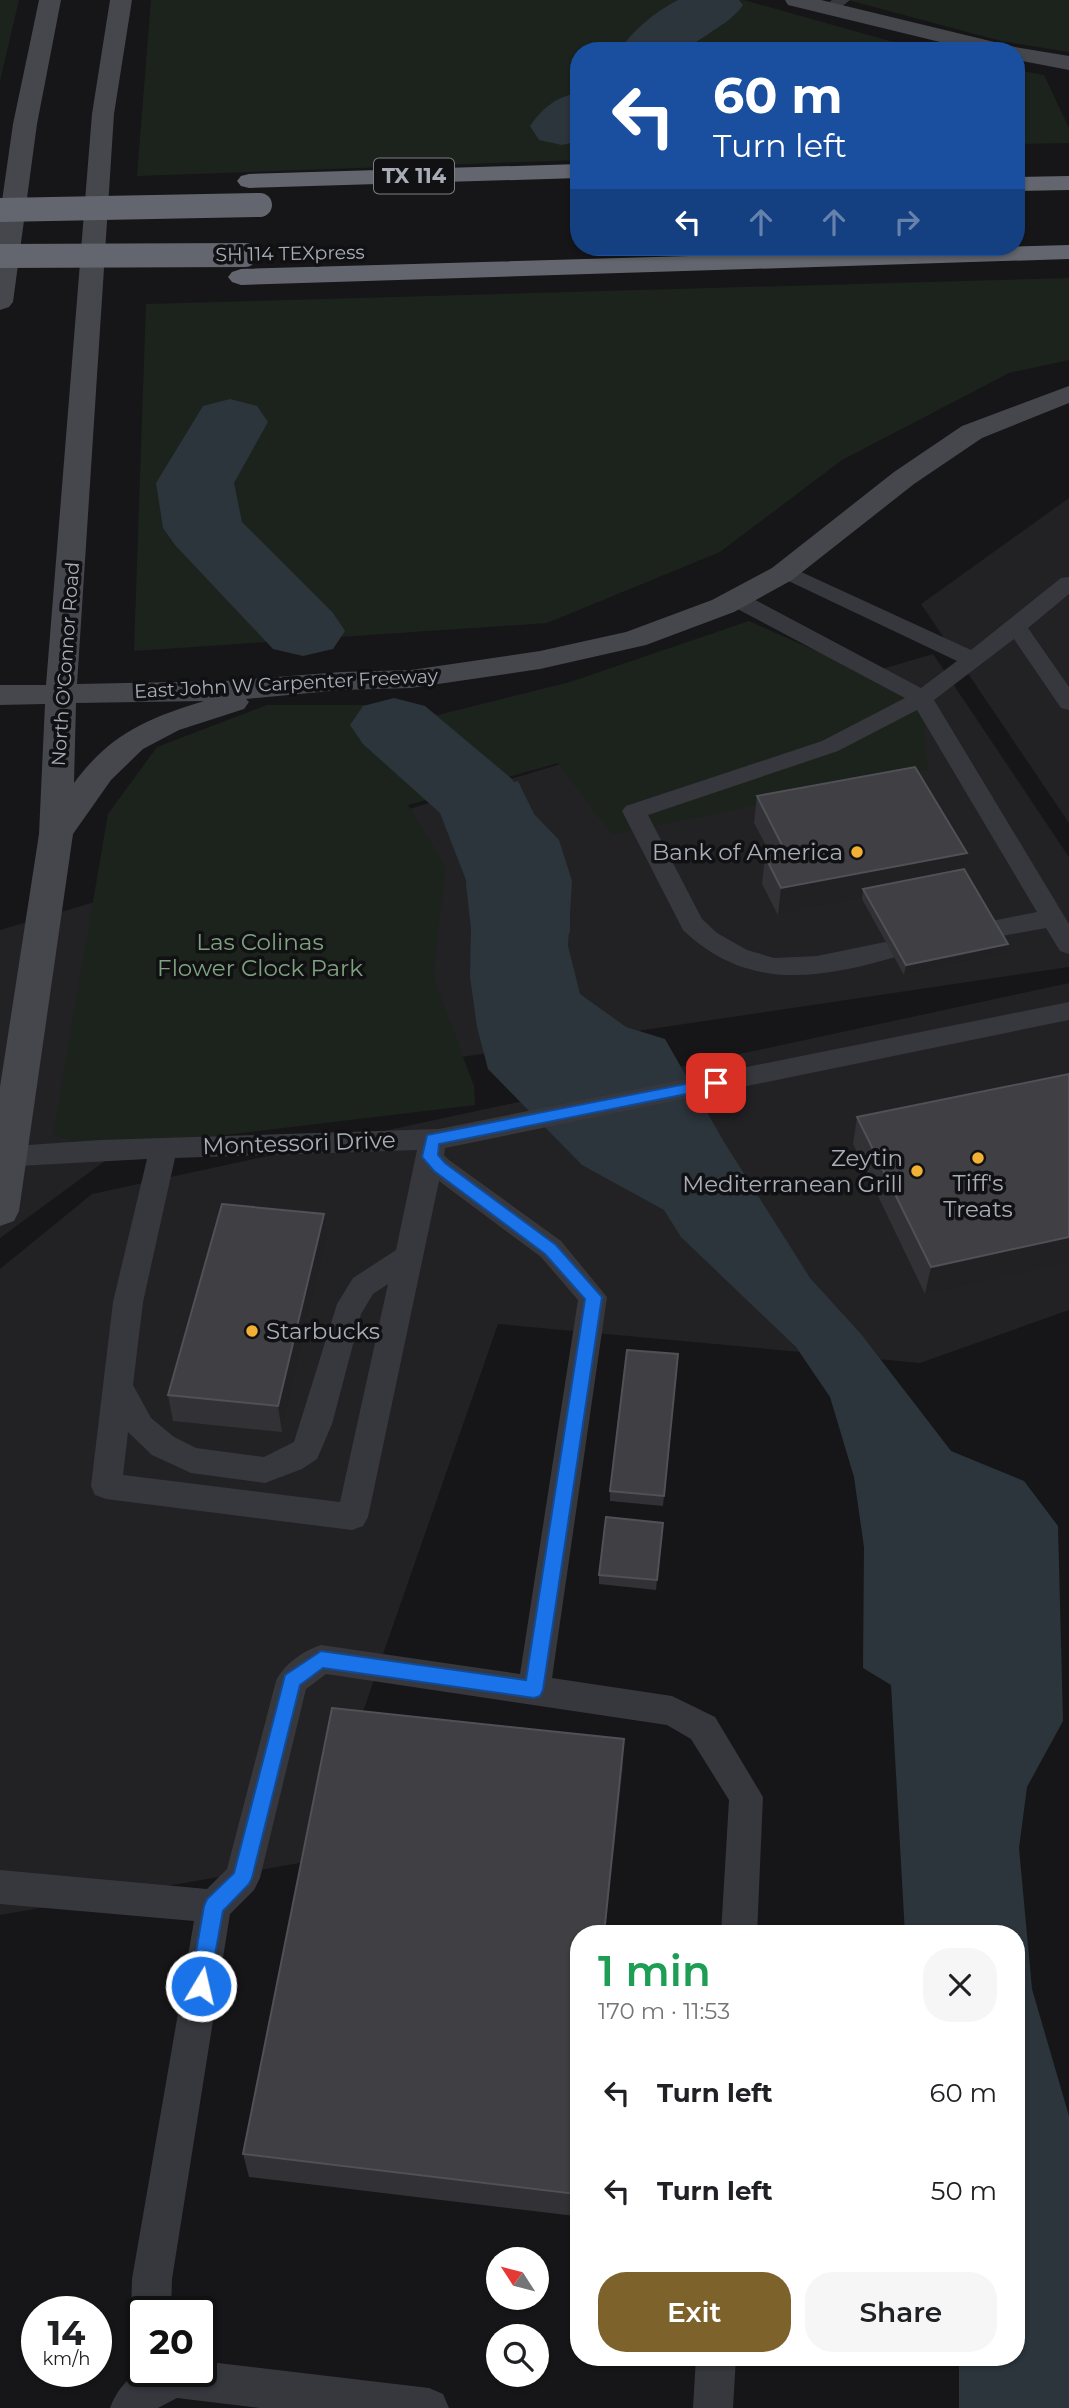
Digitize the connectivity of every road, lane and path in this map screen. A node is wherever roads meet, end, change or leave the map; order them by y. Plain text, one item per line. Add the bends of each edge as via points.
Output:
1 (50, 0) edge
2 (121, 0) edge
3 (796, 0) edge
4 (836, 5) edge
5 (974, 42) edge
6 (1025, 55) edge
7 (1069, 63) edge
8 (570, 171) edge
9 (222, 181) dead end
10 (127, 182) dead end
11 (36, 183) dead end
12 (73, 183) dead end
13 (1069, 183) edge
14 (0, 184) edge
15 (1025, 184) edge
16 (288, 204) dead end
17 (0, 210) edge
18 (570, 245) edge
19 (1069, 252) edge
20 (1025, 253) edge
21 (0, 256) edge
22 (833, 256) edge
23 (243, 266) junction
24 (0, 279) edge
25 (0, 302) edge
26 (1069, 394) edge
27 (786, 571) junction
28 (1069, 583) edge
29 (736, 599) junction
30 (1016, 628) junction
31 (974, 660) junction
32 (279, 686) junction
33 (61, 694) junction
34 (0, 695) edge
35 (922, 698) junction
36 (1069, 703) edge
37 (56, 834) junction
38 (1053, 918) junction
39 (991, 929) edge
40 (1069, 945) edge
41 (890, 950) edge
42 (1069, 1011) edge
43 (440, 1144) junction
44 (163, 1148) junction
45 (3, 1157) edge
46 (0, 1211) edge
47 (409, 1256) junction
48 (118, 1385) junction
49 (534, 1690) junction
50 (0, 1887) edge
51 (214, 1906) junction
52 (739, 1925) edge
53 (151, 2296) edge
54 (715, 2366) edge
55 (142, 2389) edge
56 (429, 2408) edge
57 (713, 2408) edge

1 - 25 main road via 25,124
2 - 33 main road, North O'Connor Road via 103,114
3 - 4 main road
4 - 5 main road
6 - 7 main road
8 - 9 highway, TX 114
10 - 12 highway
11 - 14 highway
13 - 15 highway
16 - 17 highway, bridge
18 - 23 highway, SH 114 TEXpress
19 - 20 highway
21 - 23 highway, SH 114 TEXpress, bridge
22 - 23 highway
23 - 24 highway
26 - 27 main road, East John W Carpenter Freeway via 972,432 904,478
27 - 29 main road, East John W Carpenter Freeway
27 - 31 lane
28 - 30 lane
29 - 32 main road, East John W Carpenter Freeway via 635,639 540,660 411,679
29 - 35 lane
30 - 31 lane
30 - 36 lane
31 - 35 lane
32 - 33 main road, East John W Carpenter Freeway
32 - 37 main road via 158,728 131,742 95,776
33 - 34 main road, East John W Carpenter Freeway
33 - 37 main road, North O'Connor Road
35 - 38 lane
35 - 41 lane via 830,746 634,811 692,924 738,956 774,967 817,965
37 - 45 main road, North O'Connor Road
38 - 39 lane
38 - 40 lane
42 - 43 lane, Montessori Drive
43 - 44 lane, Montessori Drive
43 - 47 lane
43 - 49 lane via 439,1167 551,1249 593,1297
44 - 45 lane, Montessori Drive
44 - 48 lane via 128,1301
45 - 46 main road, North O'Connor Road
47 - 48 lane via 363,1286 347,1312 317,1424 306,1450 291,1460 265,1470 191,1460 140,1427
47 - 48 lane via 352,1517 106,1486
49 - 51 lane via 321,1659 292,1681 242,1878
49 - 52 lane via 672,1711 703,1728 746,1797
50 - 51 lane
51 - 53 lane
54 - 57 lane
55 - 56 lane via 177,2378

